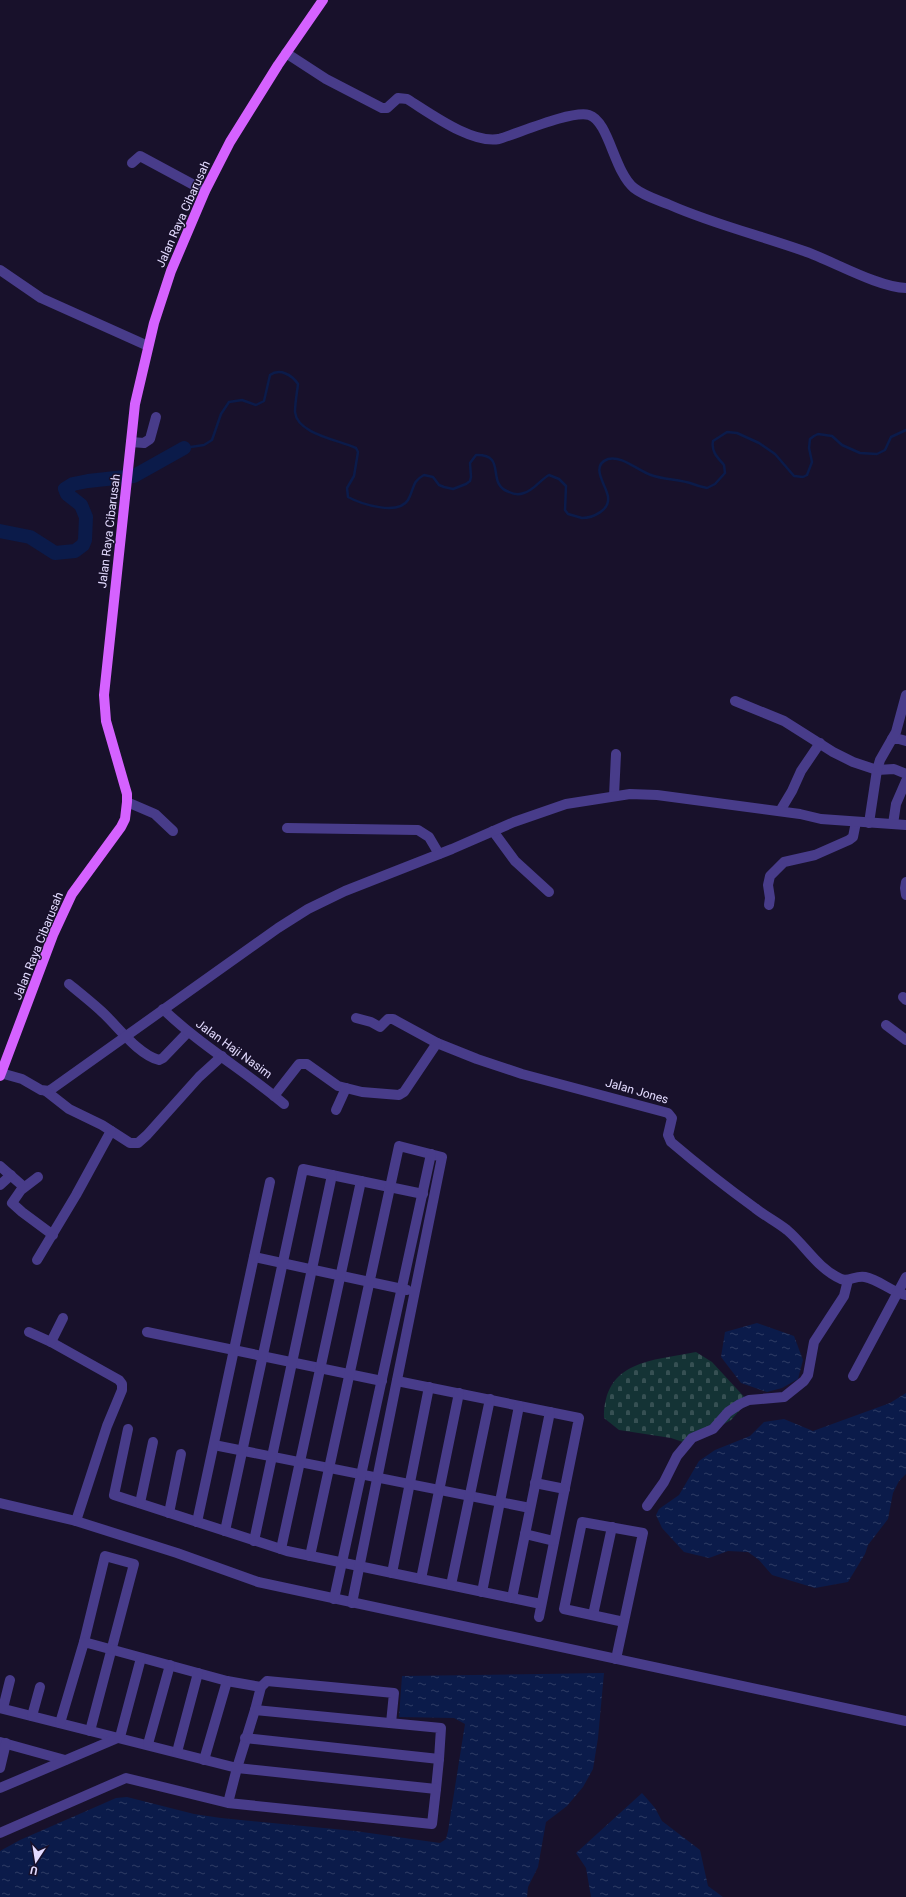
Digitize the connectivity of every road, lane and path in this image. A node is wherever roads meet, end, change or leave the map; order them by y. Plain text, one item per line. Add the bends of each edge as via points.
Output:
1 (323, 0) edge
2 (286, 53) junction
3 (132, 163) dead end
4 (205, 191) junction
5 (0, 270) edge
6 (906, 288) edge
7 (148, 346) junction
8 (156, 417) dead end
9 (131, 442) junction
10 (906, 695) edge
11 (735, 701) dead end
12 (892, 739) junction
13 (906, 741) edge
14 (820, 743) junction
15 (616, 754) dead end
16 (877, 770) junction
17 (906, 774) edge
18 (906, 781) edge
19 (614, 796) junction
20 (127, 802) junction
21 (780, 811) junction
22 (856, 822) junction
23 (869, 823) junction
24 (893, 824) junction
25 (906, 825) edge
26 (287, 828) dead end
27 (173, 831) dead end
28 (493, 831) junction
29 (439, 854) junction
30 (906, 882) edge
31 (550, 892) dead end
32 (906, 894) edge
33 (769, 905) dead end
34 (70, 984) dead end
35 (164, 1009) junction
36 (356, 1018) dead end
37 (886, 1025) dead end
38 (188, 1032) junction
39 (125, 1035) junction
40 (906, 1040) edge
41 (437, 1043) junction
42 (222, 1056) junction
43 (1, 1074) edge
44 (346, 1088) junction
45 (46, 1091) junction
46 (274, 1096) junction
47 (284, 1104) dead end
48 (336, 1110) dead end
49 (112, 1131) junction
50 (431, 1154) junction
51 (0, 1166) edge
52 (11, 1175) junction
53 (332, 1175) junction
54 (38, 1177) dead end
55 (361, 1181) junction
56 (270, 1182) dead end
57 (0, 1185) edge
58 (24, 1187) junction
59 (390, 1187) junction
60 (423, 1194) junction
61 (53, 1235) junction
62 (254, 1258) junction
63 (37, 1260) dead end
64 (283, 1264) junction
65 (312, 1270) junction
66 (340, 1276) junction
67 (906, 1277) edge
68 (848, 1280) junction
69 (370, 1282) junction
70 (402, 1289) junction
71 (415, 1292) junction
72 (901, 1294) edge
73 (63, 1318) dead end
74 (28, 1332) dead end
75 (147, 1332) dead end
76 (51, 1342) junction
77 (234, 1350) junction
78 (263, 1356) junction
79 (292, 1362) junction
80 (320, 1368) junction
81 (350, 1375) junction
82 (853, 1376) dead end
83 (382, 1381) junction
84 (397, 1381) junction
85 (429, 1387) junction
86 (459, 1393) junction
87 (490, 1399) junction
88 (519, 1406) junction
89 (550, 1412) junction
90 (128, 1429) dead end
91 (154, 1442) dead end
92 (214, 1445) junction
93 (242, 1450) junction
94 (182, 1454) dead end
95 (272, 1456) junction
96 (300, 1462) junction
97 (330, 1468) junction
98 (361, 1474) junction
99 (377, 1478) junction
100 (535, 1482) junction
101 (410, 1484) junction
102 (565, 1489) junction
103 (439, 1490) junction
104 (470, 1496) junction
105 (500, 1502) junction
106 (0, 1503) edge
107 (140, 1503) junction
108 (647, 1506) dead end
109 (530, 1508) junction
110 (169, 1513) junction
111 (76, 1521) junction
112 (198, 1522) junction
113 (612, 1527) junction
114 (225, 1531) junction
115 (525, 1534) junction
116 (254, 1540) junction
117 (554, 1540) junction
118 (281, 1549) junction
119 (310, 1556) junction
120 (342, 1563) junction
121 (360, 1566) junction
122 (392, 1573) junction
123 (421, 1579) junction
124 (451, 1585) junction
125 (482, 1592) junction
126 (512, 1598) junction
127 (334, 1599) junction
128 (352, 1603) junction
129 (541, 1604) junction
130 (593, 1615) junction
131 (539, 1618) dead end
132 (624, 1622) junction
133 (84, 1642) junction
134 (112, 1649) junction
135 (141, 1658) junction
136 (616, 1659) junction
137 (170, 1665) junction
138 (198, 1673) junction
139 (10, 1680) dead end
140 (228, 1681) junction
141 (40, 1687) dead end
142 (260, 1687) junction
143 (1, 1708) edge
144 (256, 1710) junction
145 (32, 1716) junction
146 (906, 1721) edge
147 (60, 1723) junction
148 (391, 1723) junction
149 (90, 1731) junction
150 (120, 1737) junction
151 (245, 1738) junction
152 (3, 1742) edge
153 (148, 1744) junction
154 (178, 1752) junction
155 (439, 1759) junction
156 (65, 1760) junction
157 (204, 1760) junction
158 (0, 1768) edge
159 (237, 1768) junction
160 (0, 1788) edge
161 (436, 1789) junction
162 (228, 1803) junction
163 (0, 1833) edge

1 - 2 main road, Jalan Raya Cibarusah
2 - 4 main road, Jalan Raya Cibarusah via 236,131
2 - 6 street via 326,79 382,108 387,108 398,98 406,99 460,130 488,139 505,138 573,115 590,115 601,124 623,175 641,192 692,214 804,251 879,282
3 - 4 street via 140,156
4 - 7 main road, Jalan Raya Cibarusah via 171,271
5 - 7 street via 41,298
7 - 9 main road, Jalan Raya Cibarusah via 135,404
8 - 9 street via 152,435 147,442
9 - 20 main road, Jalan Raya Cibarusah via 104,701 106,720
10 - 12 street
11 - 14 street via 784,721
12 - 13 street
12 - 16 street
14 - 16 street via 853,762
14 - 21 street via 801,771
15 - 19 street
16 - 17 street via 894,769
16 - 23 street
18 - 24 street via 896,804
19 - 21 street via 657,794
19 - 28 street via 566,804
20 - 27 street via 155,814
20 - 43 main road, Jalan Raya Cibarusah via 125,819 121,827 79,883 62,916
21 - 22 street via 821,819
22 - 23 street
22 - 33 street via 853,837 849,840 815,856 787,861 777,869 770,876
23 - 24 street
24 - 25 street
26 - 29 street via 418,830 429,837
28 - 29 street
28 - 31 street via 515,861
29 - 35 street via 345,891 308,909
30 - 32 street
34 - 39 street
35 - 38 street, Jalan Haji Nasim
35 - 39 street
36 - 41 street, Jalan Jones via 380,1027 388,1019 393,1019
37 - 40 street
38 - 39 street via 159,1060 145,1053
38 - 42 street, Jalan Haji Nasim
39 - 45 street via 65,1080
41 - 44 street, Jalan Haji Nasim via 404,1092 399,1095
41 - 68 street, Jalan Jones via 522,1074 668,1113 672,1118 668,1135 671,1142 795,1237 822,1267 841,1279
42 - 46 street, Jalan Haji Nasim
42 - 49 street via 199,1077 140,1142 130,1143
43 - 45 street via 12,1075
44 - 46 street, Jalan Haji Nasim via 333,1083 303,1063 299,1064
44 - 48 street
45 - 49 street via 68,1109
46 - 47 street
49 - 61 street
50 - 59 street via 399,1146
50 - 60 street
50 - 71 street via 442,1157
51 - 52 street
52 - 57 street
52 - 58 street
53 - 55 street
53 - 64 street via 303,1168
53 - 65 street
54 - 58 street
55 - 59 street
55 - 66 street
56 - 62 street
58 - 61 street via 12,1203
59 - 60 street
59 - 69 street
60 - 70 street
61 - 63 street
62 - 64 street
62 - 77 street
64 - 65 street
64 - 78 street
65 - 66 street
65 - 79 street
66 - 69 street
66 - 80 street
67 - 72 street
68 - 72 street, Jalan Jones via 864,1277
68 - 108 street via 844,1296 814,1342 808,1375 804,1381 784,1397 749,1400 740,1404 728,1412 714,1429 692,1438 677,1456 664,1482
69 - 70 street
69 - 81 street
70 - 71 street
70 - 83 street
71 - 84 street
72 - 82 street
73 - 76 street
74 - 76 street
75 - 77 street
76 - 111 street via 120,1380 122,1384
77 - 78 street
77 - 92 street
78 - 79 street
78 - 93 street
79 - 80 street
79 - 95 street
80 - 81 street
80 - 96 street
81 - 83 street
81 - 97 street
83 - 98 street
84 - 85 street
84 - 99 street
85 - 86 street
85 - 101 street
86 - 87 street
86 - 103 street
87 - 88 street
87 - 104 street
88 - 89 street
88 - 105 street
89 - 100 street
89 - 102 street via 580,1418
90 - 107 street via 114,1495
91 - 107 street
92 - 93 street
92 - 112 street
93 - 95 street
93 - 114 street
94 - 110 street
95 - 96 street
95 - 116 street
96 - 97 street
96 - 118 street
97 - 98 street
97 - 119 street
98 - 99 street
98 - 120 street
99 - 101 street
99 - 121 street
100 - 102 street
100 - 109 street
101 - 103 street
101 - 122 street
102 - 117 street
103 - 104 street
103 - 123 street
104 - 105 street
104 - 124 street
105 - 109 street
105 - 125 street
106 - 111 street
107 - 110 street
109 - 115 street
110 - 112 street
111 - 127 street via 258,1582
112 - 114 street
113 - 130 street
113 - 130 street via 582,1522 564,1609
113 - 132 street via 643,1533
114 - 116 street
115 - 117 street
115 - 126 street
116 - 118 street
117 - 129 street
118 - 119 street
119 - 120 street
120 - 121 street
120 - 127 street
121 - 122 street
121 - 128 street
122 - 123 street
123 - 124 street
124 - 125 street
125 - 126 street
126 - 129 street
127 - 128 street
128 - 136 street
129 - 131 street
130 - 132 street
132 - 136 street
133 - 134 street
133 - 134 street via 105,1556 134,1564
133 - 147 street
134 - 135 street
134 - 149 street
135 - 137 street
135 - 150 street
136 - 146 street
137 - 138 street
137 - 153 street
138 - 140 street
138 - 154 street
139 - 143 street
140 - 142 street
140 - 157 street
141 - 145 street
142 - 144 street
142 - 148 street via 267,1681 394,1693
143 - 145 street
144 - 148 street
144 - 151 street
145 - 147 street
147 - 149 street
148 - 155 street via 441,1728
149 - 150 street
150 - 153 street
150 - 156 street
151 - 155 street
151 - 159 street
152 - 156 street
152 - 158 street
153 - 154 street
154 - 157 street
155 - 161 street
156 - 160 street
157 - 159 street
159 - 161 street
159 - 162 street
161 - 162 street via 432,1824
162 - 163 street via 126,1778

